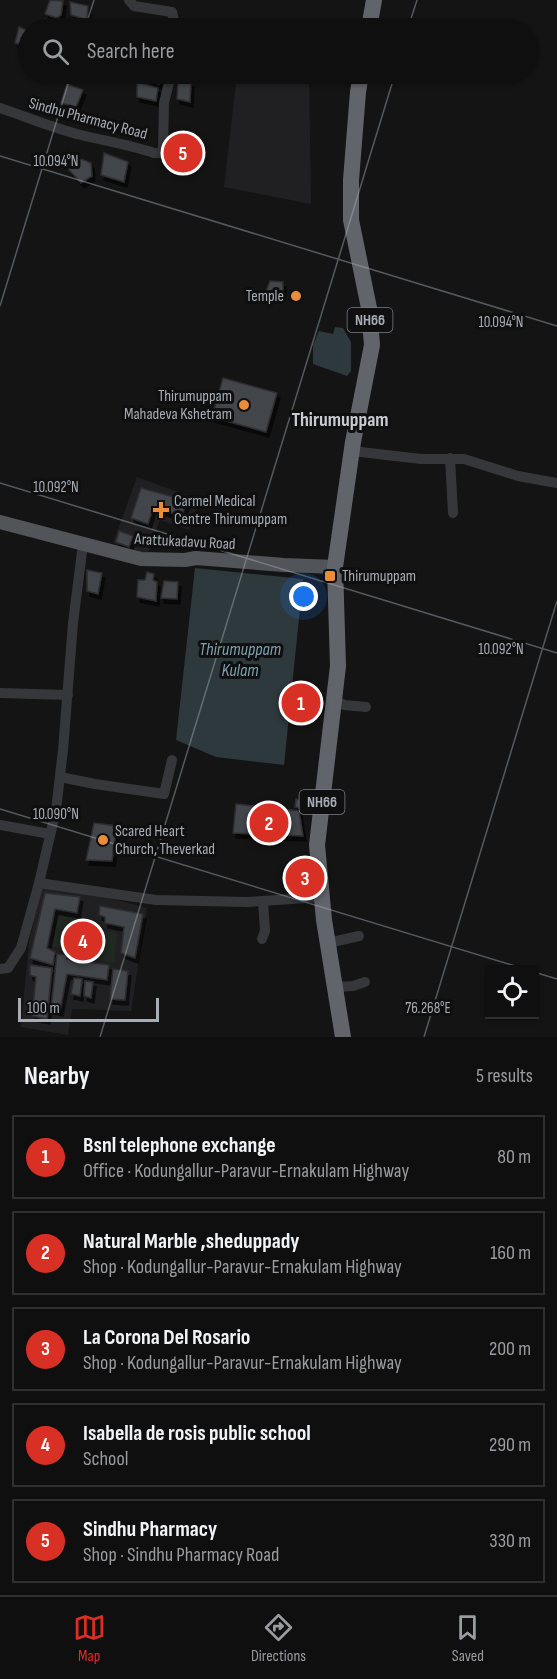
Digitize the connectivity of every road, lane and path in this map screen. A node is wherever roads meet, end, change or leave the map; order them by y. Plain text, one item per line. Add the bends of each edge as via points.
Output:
1 (129, 0) edge
2 (374, 0) edge
3 (173, 18) edge
4 (371, 18) edge
5 (169, 84) edge
6 (359, 84) edge
7 (0, 108) edge
8 (352, 451) junction
9 (450, 458) junction
10 (557, 483) edge
11 (453, 513) dead end
12 (0, 522) edge
13 (83, 544) junction
14 (335, 567) junction
15 (0, 693) edge
16 (68, 695) junction
17 (334, 699) junction
18 (366, 707) dead end
19 (172, 760) dead end
20 (60, 777) junction
21 (0, 825) edge
22 (50, 834) junction
23 (39, 883) junction
24 (322, 897) junction
25 (263, 901) junction
26 (359, 936) dead end
27 (262, 939) dead end
28 (328, 943) junction
29 (0, 969) edge
30 (365, 982) dead end
31 (335, 987) junction
32 (343, 1037) edge

1 - 3 street via 135,6 172,12
2 - 4 highway
5 - 7 street, Sindhu Pharmacy Road via 161,153 82,135
6 - 8 highway, NH66 via 351,220 369,308 372,345
8 - 9 street via 421,459
8 - 14 highway, NH66
9 - 10 street
9 - 11 street
12 - 13 main road, Arattukadavu Road
13 - 14 main road, Arattukadavu Road via 141,559 196,558
13 - 16 street
14 - 17 highway, NH66 via 339,666
15 - 16 street
16 - 20 street
17 - 18 street via 344,705
17 - 24 highway, NH66 via 317,845
19 - 20 street via 164,794
20 - 22 street
21 - 22 street
22 - 23 street
23 - 25 street via 156,900
23 - 29 street via 21,948 8,968
24 - 25 street
24 - 28 highway, NH66
25 - 27 street
26 - 28 street
28 - 31 highway, NH66
30 - 31 street
31 - 32 highway, NH66

